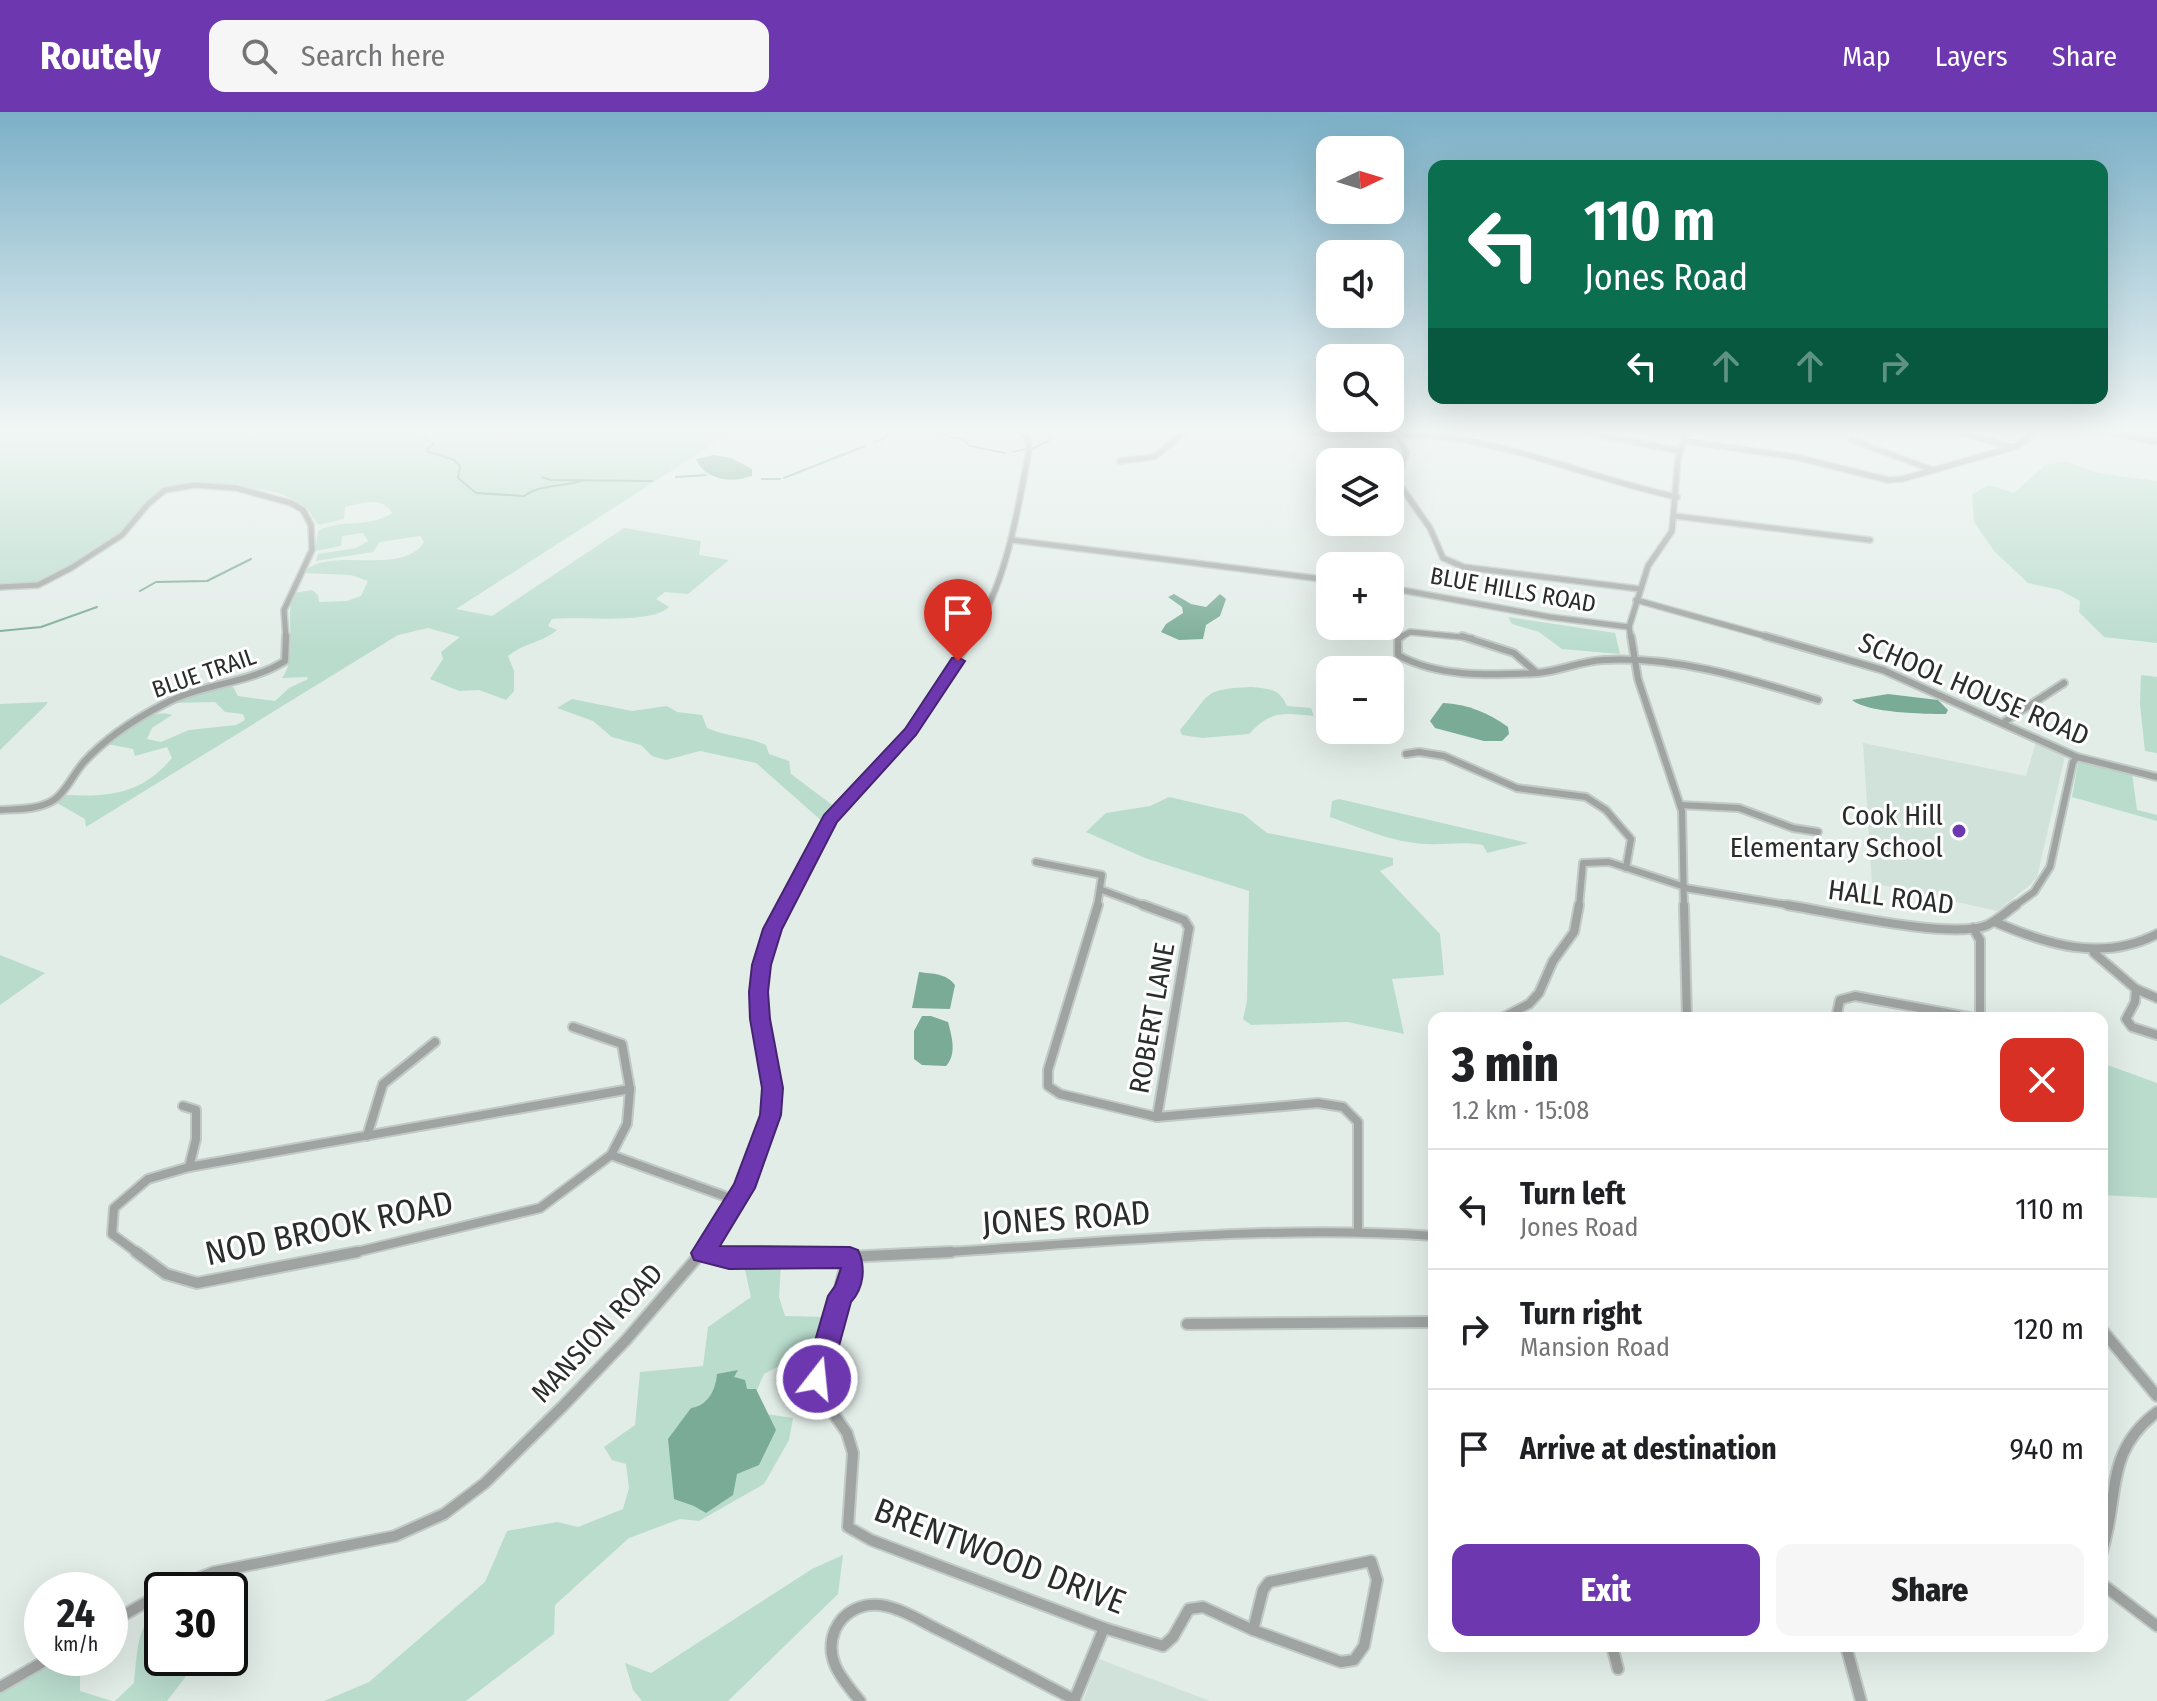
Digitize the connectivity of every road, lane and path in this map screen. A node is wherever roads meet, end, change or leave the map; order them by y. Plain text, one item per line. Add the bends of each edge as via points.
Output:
1 (151, 504) edge
2 (294, 504) edge
3 (1019, 504) edge
4 (1413, 504) edge
5 (1676, 504) edge
6 (1675, 516) junction
7 (1012, 540) junction
8 (1870, 540) dead end
9 (1316, 578) edge
10 (0, 587) edge
11 (1640, 589) junction
12 (1404, 591) edge
13 (1636, 600) junction
14 (1629, 627) junction
15 (1633, 661) junction
16 (1537, 673) junction
17 (2064, 683) dead end
18 (1818, 700) dead end
19 (2004, 722) junction
20 (1406, 754) dead end
21 (2077, 757) junction
22 (2157, 777) edge
23 (1680, 805) junction
24 (0, 810) edge
25 (1818, 832) dead end
26 (1036, 862) dead end
27 (1626, 868) junction
28 (1685, 888) junction
29 (1102, 890) junction
30 (1995, 922) junction
31 (1973, 928) junction
32 (2157, 934) edge
33 (2094, 953) junction
34 (2136, 989) junction
35 (2157, 998) edge
36 (1516, 1012) edge
37 (1687, 1012) edge
38 (1837, 1012) edge
39 (1944, 1012) edge
40 (1977, 1012) edge
41 (573, 1027) dead end
42 (2157, 1035) edge
43 (435, 1042) dead end
44 (630, 1089) junction
45 (183, 1106) dead end
46 (1157, 1117) junction
47 (367, 1136) junction
48 (611, 1155) junction
49 (189, 1167) junction
50 (738, 1201) junction
51 (1358, 1228) junction
52 (1428, 1235) edge
53 (702, 1253) junction
54 (850, 1259) junction
55 (1428, 1322) edge
56 (1187, 1324) dead end
57 (2108, 1337) edge
58 (2157, 1396) edge
59 (2157, 1412) edge
60 (2108, 1533) edge
61 (214, 1572) edge
62 (2108, 1589) edge
63 (2157, 1626) edge
64 (1104, 1628) junction
65 (1253, 1630) junction
66 (1614, 1652) edge
67 (1848, 1652) edge
68 (1618, 1669) dead end
69 (24, 1673) edge
70 (0, 1687) edge
71 (1074, 1700) edge
72 (860, 1701) edge
73 (1861, 1701) edge

1 - 10 street, BLUE TRAIL via 118,539 49,581
2 - 24 street, BLUE TRAIL via 306,513 314,542 284,610 286,658 274,668 190,692 135,720 90,755 56,799
3 - 7 street, MANSION ROAD
4 - 11 street via 1443,558 1464,567
5 - 6 street
6 - 8 street
6 - 11 street
7 - 9 street
7 - 50 street, MANSION ROAD via 977,631 915,727 830,819 773,929 758,1005 773,1100 767,1130
11 - 13 street
12 - 14 street, BLUE HILLS ROAD
13 - 14 street
13 - 19 street, SCHOOL HOUSE ROAD via 1883,670
14 - 15 street
15 - 16 street via 1598,660
15 - 18 street via 1720,672
15 - 23 street
16 - 16 street via 1445,669 1404,660 1395,647 1410,632 1446,634 1510,650
17 - 19 street
19 - 21 street, SCHOOL HOUSE ROAD
20 - 27 street via 1437,755 1507,785 1539,793 1569,792 1599,803 1631,839
21 - 22 street, SCHOOL HOUSE ROAD
21 - 30 street, HALL ROAD via 2047,874 2034,892
23 - 25 street via 1743,809 1788,829
23 - 28 street
26 - 29 street via 1102,875
27 - 28 street, HALL ROAD
27 - 36 street, HALL ROAD via 1583,863 1576,932 1550,966 1541,993
28 - 31 street, HALL ROAD via 1922,927
28 - 37 street
29 - 46 street, ROBERT LANE via 1184,920 1189,928
29 - 46 street via 1048,1070 1048,1086 1060,1094
30 - 31 street, HALL ROAD
30 - 33 street
31 - 40 street via 1980,940
32 - 33 street
33 - 34 street
34 - 35 street
34 - 42 street via 2126,1019 2132,1027
38 - 39 street via 1840,1000 1855,996
41 - 44 street, NOD BROOK ROAD via 622,1044
43 - 47 street via 383,1084
44 - 47 street, NOD BROOK ROAD
44 - 48 street, NOD BROOK ROAD via 627,1124
45 - 49 street via 196,1110 197,1116 198,1141
46 - 51 street via 1318,1103 1343,1107 1358,1122
47 - 49 street, NOD BROOK ROAD
48 - 49 street, NOD BROOK ROAD via 540,1208 322,1260 197,1283 166,1274 112,1234 114,1208 148,1179
48 - 50 street
50 - 53 street, MANSION ROAD
51 - 52 street, JONES ROAD
51 - 54 street, JONES ROAD via 1128,1238
53 - 54 street, JONES ROAD
53 - 61 street, MANSION ROAD via 562,1407 485,1483 444,1514 395,1536
54 - 64 street, BRENTWOOD DRIVE via 846,1292 840,1296 817,1379 853,1453 848,1527
55 - 56 street
57 - 58 street
59 - 60 street via 2134,1430 2121,1451
62 - 63 street
64 - 65 street, BRENTWOOD DRIVE via 1163,1646 1189,1609 1203,1607
64 - 71 street
65 - 65 street, BRENTWOOD DRIVE via 1341,1662 1354,1660 1364,1646 1377,1580 1371,1561 1269,1582
66 - 68 street
67 - 73 street
69 - 70 street
71 - 72 street via 922,1621 875,1605 850,1611 829,1648 831,1663

